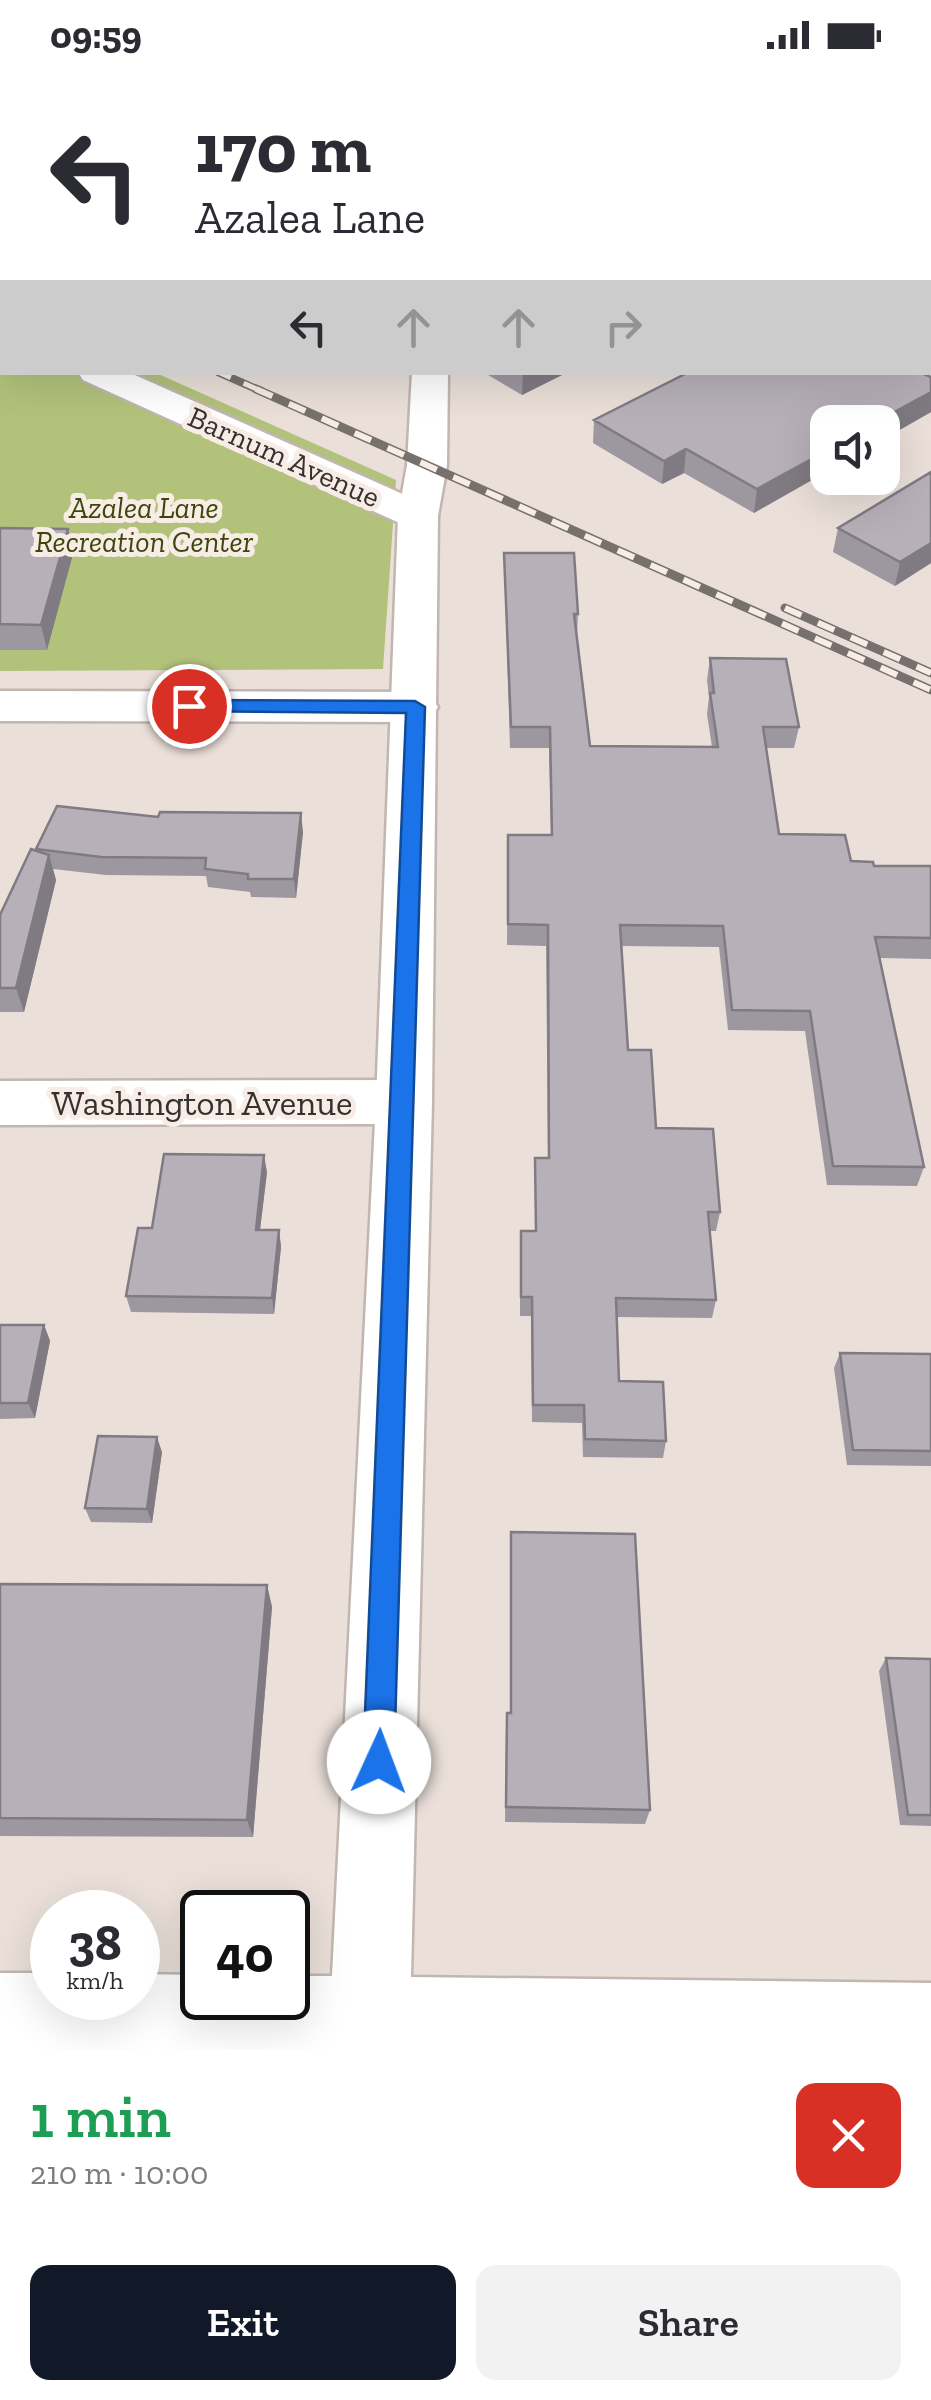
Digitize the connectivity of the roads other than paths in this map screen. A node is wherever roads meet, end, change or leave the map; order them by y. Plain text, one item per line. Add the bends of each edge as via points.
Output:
1 (103, 375) edge
2 (430, 375) edge
3 (418, 516) junction
4 (0, 706) edge
5 (415, 707) junction
6 (404, 1102) junction
7 (0, 1104) edge
8 (0, 2013) edge
9 (370, 2018) junction
10 (931, 2023) edge

1 - 3 street, Barnum Avenue
2 - 3 street
3 - 5 street
4 - 5 street
5 - 6 street
6 - 7 street, Washington Avenue
6 - 9 street
8 - 9 street
9 - 10 street

